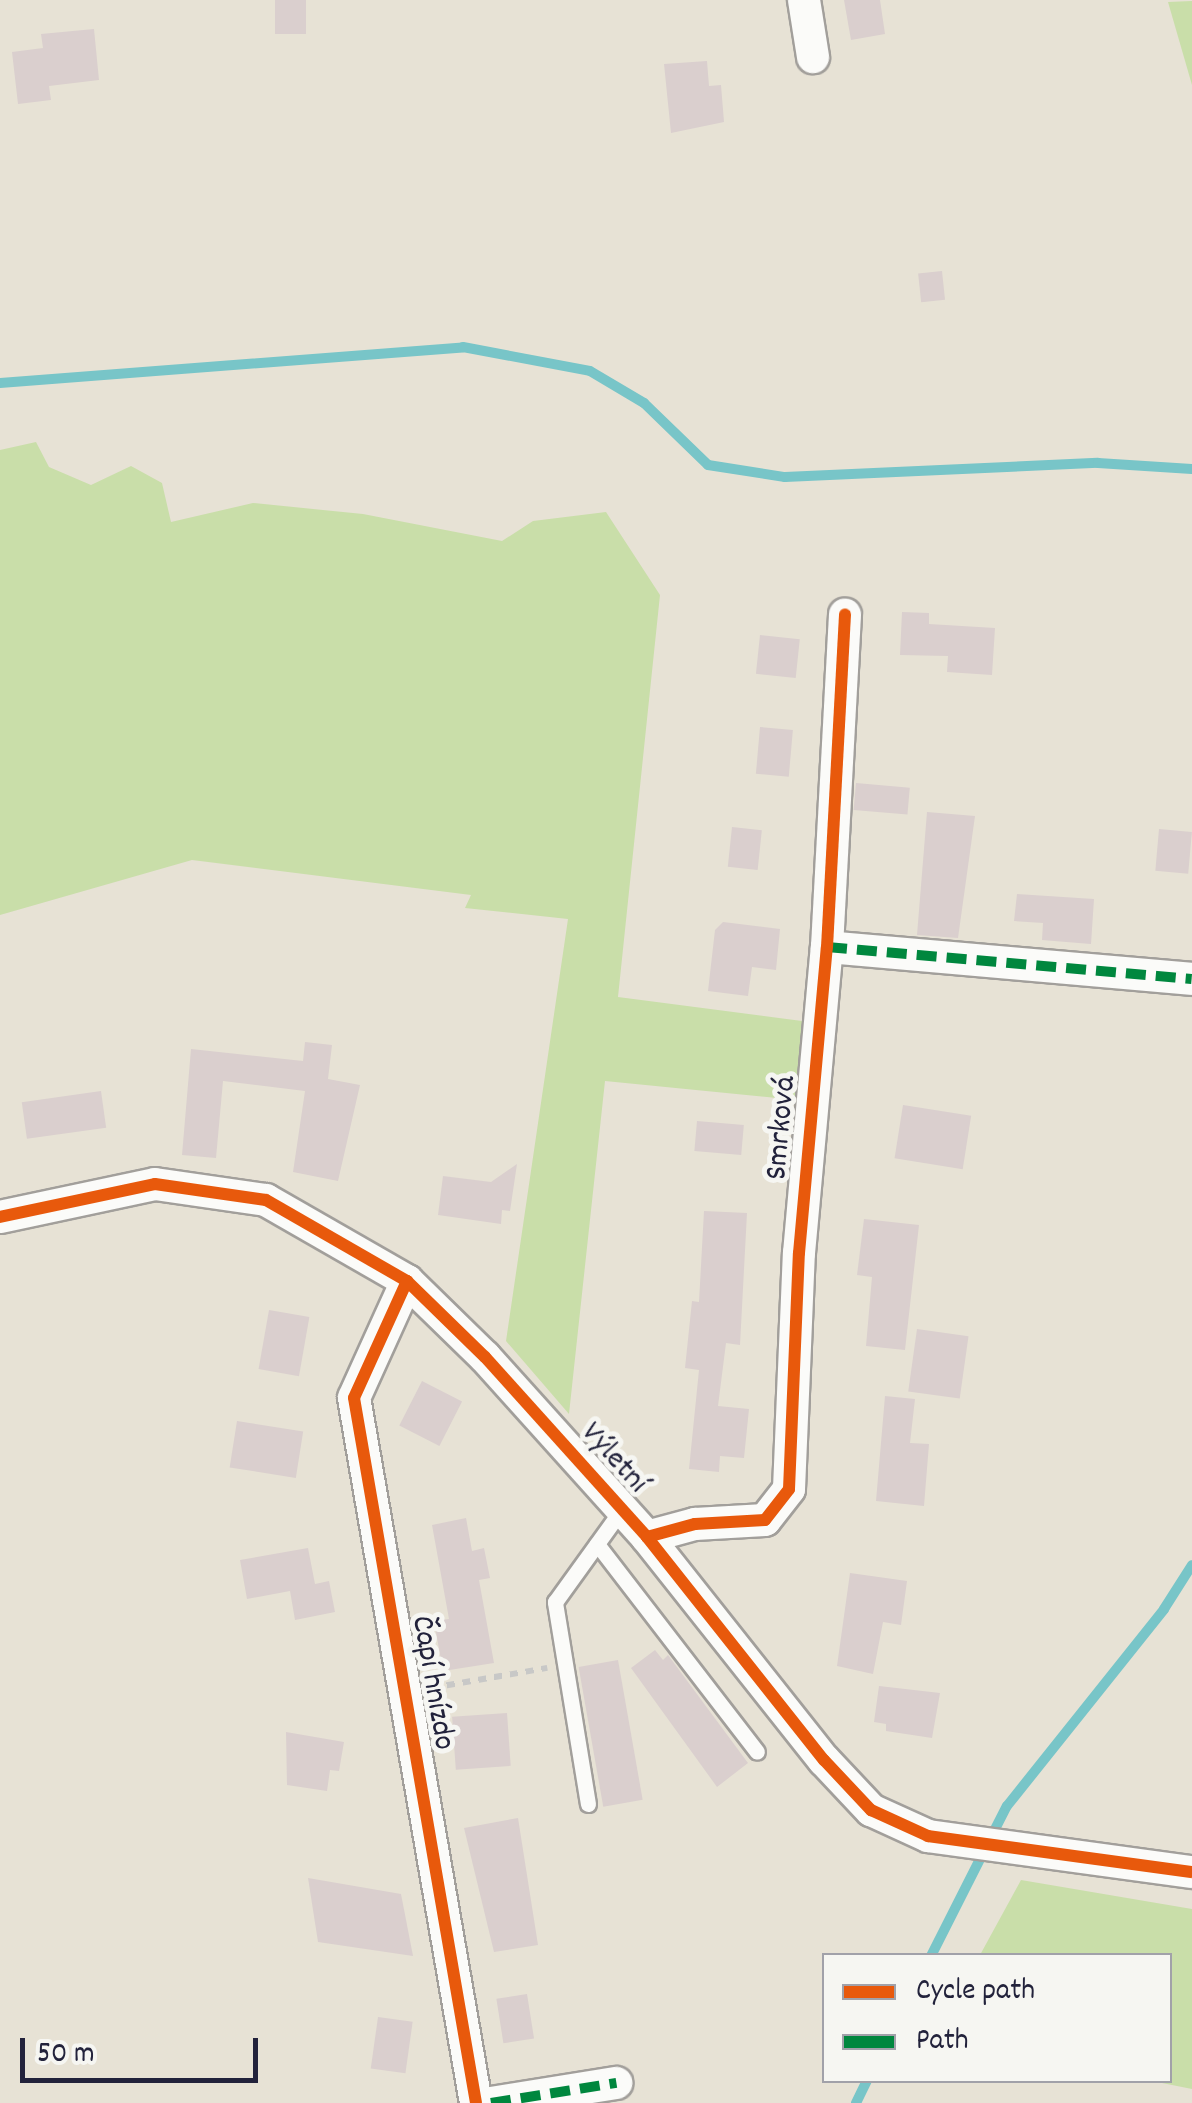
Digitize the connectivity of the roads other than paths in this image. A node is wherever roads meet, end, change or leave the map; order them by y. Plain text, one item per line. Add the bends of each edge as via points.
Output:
1 (804, 0) edge
2 (813, 57) dead end
3 (845, 614) dead end
4 (827, 947) junction
5 (1192, 979) edge
6 (0, 1217) edge
7 (407, 1282) junction
8 (622, 1509) junction
9 (646, 1537) junction
10 (596, 1544) junction
11 (757, 1752) dead end
12 (588, 1804) dead end
13 (1192, 1872) edge
14 (616, 2083) dead end
15 (476, 2103) edge
16 (492, 2103) edge

1 - 2 street
3 - 4 street, Smrková
4 - 5 street
4 - 9 street, Smrková via 799,1253 789,1489 765,1520 695,1524
6 - 7 street, Výletní via 155,1184 212,1190 266,1200
7 - 8 street, Výletní
7 - 15 street, Čapí hnízdo via 354,1398
8 - 9 street, Výletní
8 - 10 lane
9 - 13 street, Výletní via 824,1760 894,1824 928,1836
10 - 11 lane
10 - 12 lane via 555,1602
14 - 16 street

